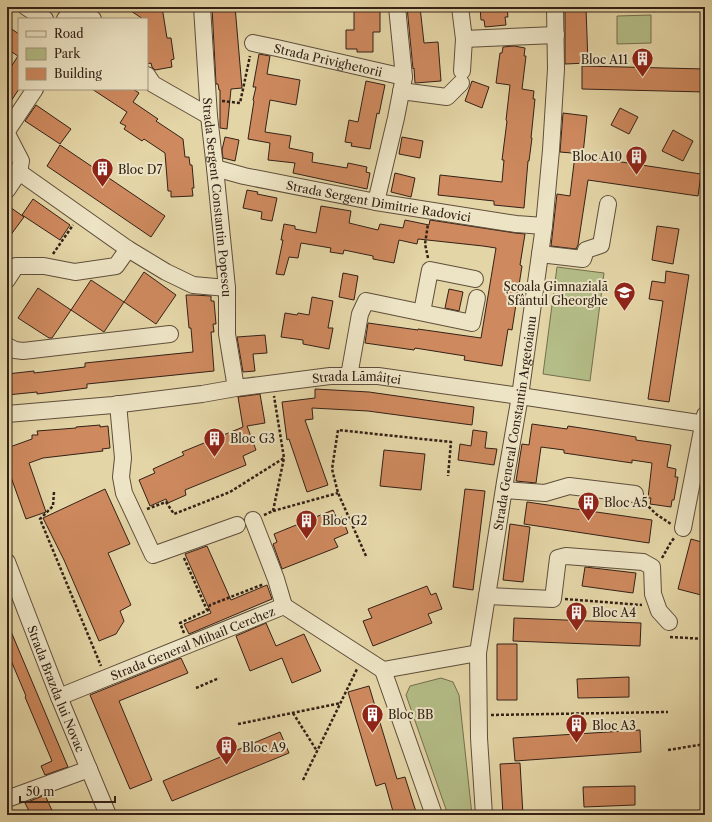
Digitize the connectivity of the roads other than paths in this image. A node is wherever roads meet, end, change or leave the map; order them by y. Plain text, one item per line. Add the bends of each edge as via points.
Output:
1 (26, 7) edge
2 (202, 7) edge
3 (398, 7) edge
4 (460, 7) edge
5 (555, 7) edge
6 (43, 18) edge
7 (66, 18) edge
8 (92, 18) edge
9 (556, 35) junction
10 (464, 39) junction
11 (253, 43) road end
12 (148, 76) edge
13 (403, 84) junction
14 (34, 90) edge
15 (209, 116) junction
16 (7, 132) edge
17 (215, 168) junction
18 (19, 172) junction
19 (7, 190) edge
20 (376, 202) junction
21 (608, 204) dead end
22 (544, 226) junction
23 (128, 249) junction
24 (540, 254) junction
25 (475, 279) dead end
26 (7, 280) edge
27 (227, 288) junction
28 (477, 298) dead end
29 (422, 312) junction
30 (170, 334) dead end
31 (7, 346) edge
32 (349, 376) junction
33 (236, 388) junction
34 (520, 396) junction
35 (118, 404) junction
36 (7, 414) edge
37 (704, 421) edge
38 (504, 490) junction
39 (635, 494) road end
40 (253, 520) road end
41 (237, 525) dead end
42 (683, 528) road end
43 (7, 562) edge
44 (487, 596) junction
45 (284, 606) junction
46 (669, 629) road end
47 (478, 653) junction
48 (383, 670) junction
49 (59, 697) junction
50 (89, 769) junction
51 (7, 799) edge
52 (108, 815) edge
53 (434, 815) edge
54 (484, 815) edge

1 - 6 street
2 - 15 street, Strada Sergent Constantin Popescu
3 - 13 street
4 - 10 street
5 - 9 street, Strada General Constantin Argetoianu
7 - 8 street via 75,7
9 - 10 street
9 - 22 street, Strada General Constantin Argetoianu via 551,150
10 - 13 street, Strada Privighetorii via 462,77 447,97
11 - 13 street, Strada Privighetorii
12 - 15 street via 153,84
13 - 20 street
14 - 16 street
15 - 17 street, Strada Sergent Constantin Popescu
16 - 18 street via 21,161
17 - 20 street, Strada Sergent Dimitrie Radovici
17 - 27 street, Strada Sergent Constantin Popescu
18 - 19 street
18 - 23 street
20 - 22 street, Strada Sergent Dimitrie Radovici
21 - 24 street via 601,245 586,250 583,259
22 - 24 street, Strada General Constantin Argetoianu
23 - 26 street via 116,266 75,272 44,266 16,266
23 - 27 street via 193,285
24 - 34 street, Strada General Constantin Argetoianu
25 - 29 street via 430,270
27 - 33 street, Strada Sergent Constantin Popescu via 228,334
28 - 29 street via 472,323
29 - 32 street via 366,301 360,314
30 - 31 street via 23,352
32 - 33 street, Strada Lămâiței via 330,376
32 - 34 street, Strada Lămâiței via 378,376
33 - 35 street, Strada Lămâiței
34 - 37 street, Strada Lămâiței
34 - 38 street, Strada General Constantin Argetoianu
35 - 36 street, Strada Lămâiței
35 - 41 street via 124,458 121,477 124,493 152,555
37 - 42 street
38 - 39 street via 545,493 569,486
38 - 44 street, Strada General Constantin Argetoianu
40 - 45 street
43 - 49 street, Strada Brazda lui Novac
44 - 46 street via 553,599 558,558 566,556 643,562 652,566 653,594
44 - 47 street, Strada General Constantin Argetoianu
45 - 48 street, Strada General Mihail Cerchez
45 - 49 street, Strada General Mihail Cerchez
47 - 48 street
47 - 54 street, Strada General Constantin Argetoianu via 479,738
48 - 53 street
49 - 50 street, Strada Brazda lui Novac
50 - 51 street
50 - 52 street, Strada Brazda lui Novac

